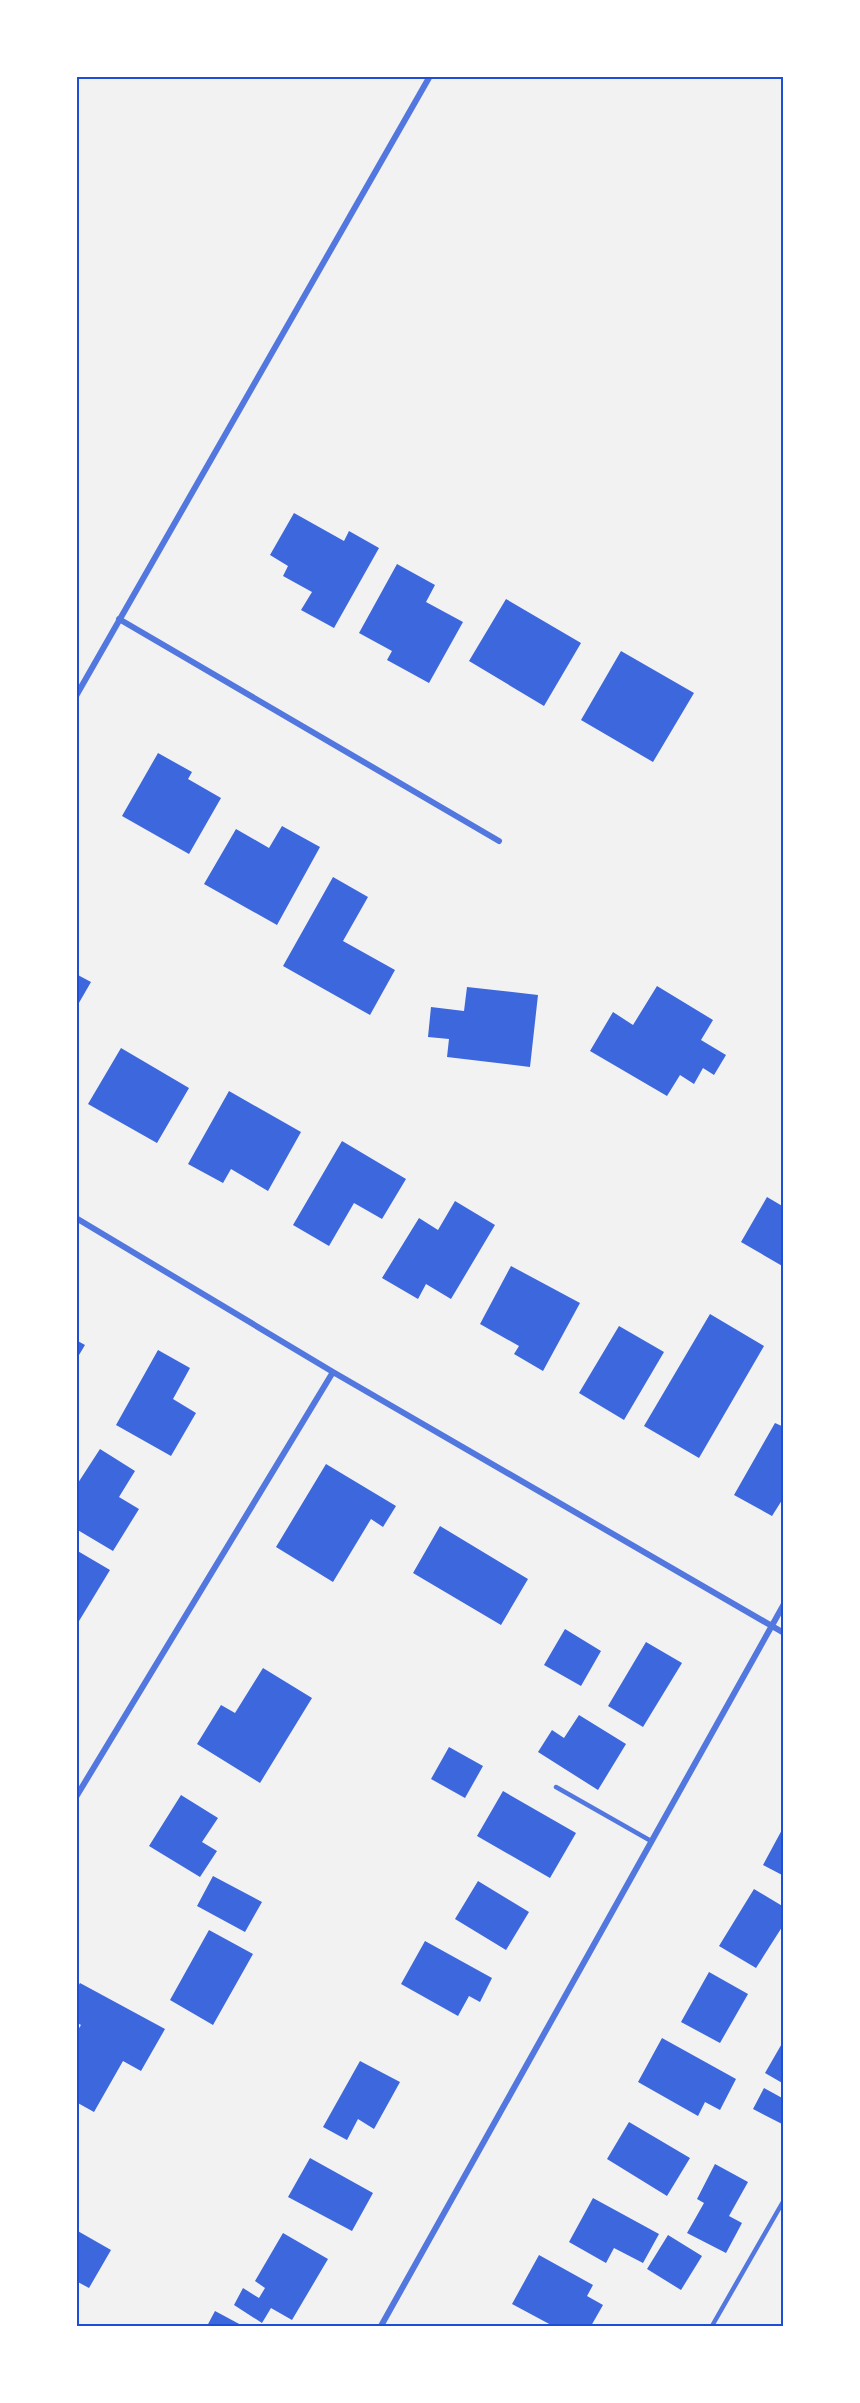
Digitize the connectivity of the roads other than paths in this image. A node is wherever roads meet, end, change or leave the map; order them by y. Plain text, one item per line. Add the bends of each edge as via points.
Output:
1 (430, 76) edge
2 (119, 619) junction
3 (76, 696) edge
4 (499, 841) dead end
5 (76, 1218) edge
6 (333, 1371) junction
7 (783, 1605) edge
8 (771, 1626) junction
9 (783, 1633) edge
10 (556, 1787) dead end
11 (76, 1797) edge
12 (651, 1841) junction
13 (783, 2200) edge
14 (381, 2326) edge
15 (712, 2326) edge

1 - 2 street
2 - 3 street
2 - 4 street
5 - 6 street
6 - 8 street
6 - 11 street
7 - 8 street
8 - 9 street
8 - 12 street
10 - 12 lane
12 - 14 street
13 - 15 lane

